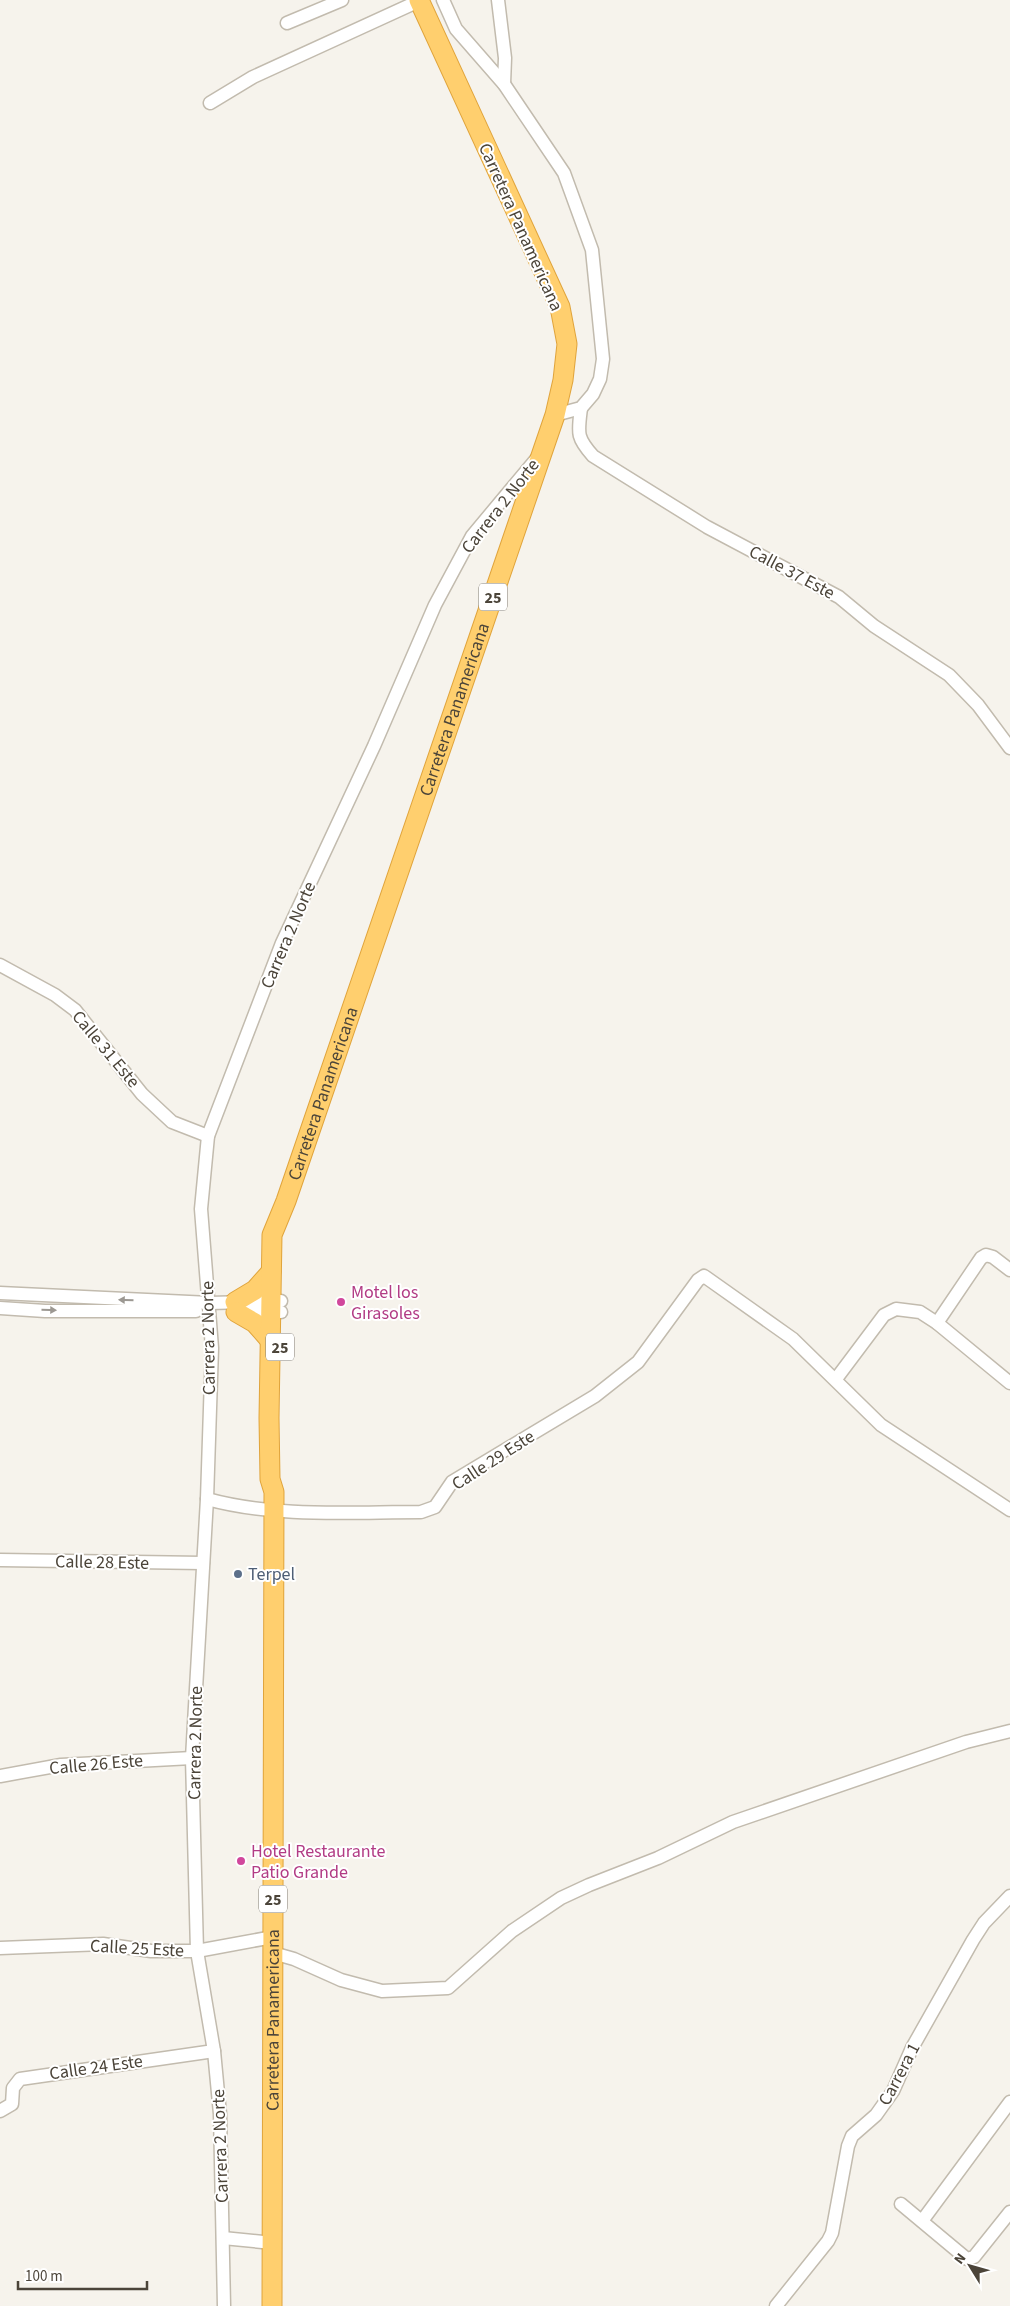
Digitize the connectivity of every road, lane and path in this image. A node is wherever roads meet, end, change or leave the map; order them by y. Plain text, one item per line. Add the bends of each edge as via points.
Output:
1 (342, 0) edge
2 (419, 0) edge
3 (443, 0) edge
4 (498, 0) edge
5 (287, 23) dead end
6 (504, 84) junction
7 (210, 103) dead end
8 (581, 408) junction
9 (555, 415) junction
10 (543, 451) junction
11 (1010, 748) edge
12 (0, 965) edge
13 (208, 1136) junction
14 (286, 1201) junction
15 (1010, 1270) edge
16 (271, 1272) junction
17 (0, 1293) edge
18 (210, 1307) junction
19 (235, 1307) junction
20 (275, 1307) junction
21 (0, 1308) edge
22 (938, 1323) junction
23 (269, 1340) junction
24 (836, 1379) junction
25 (1010, 1383) edge
26 (274, 1492) junction
27 (207, 1499) junction
28 (1010, 1510) edge
29 (274, 1511) junction
30 (0, 1560) edge
31 (203, 1563) junction
32 (1010, 1731) edge
33 (192, 1758) junction
34 (0, 1776) edge
35 (1008, 1902) edge
36 (273, 1945) junction
37 (0, 1948) edge
38 (198, 1951) junction
39 (214, 2051) junction
40 (1010, 2102) edge
41 (0, 2111) edge
42 (900, 2204) dead end
43 (1010, 2212) edge
44 (922, 2221) junction
45 (223, 2238) junction
46 (272, 2243) junction
47 (224, 2306) edge
48 (272, 2306) edge
49 (776, 2306) edge

1 - 5 street
2 - 7 street via 253,77
2 - 9 highway, Carretera Panamericana / 25 via 560,307 567,344
3 - 6 street via 456,29
4 - 6 street via 505,58
6 - 8 street via 564,173 592,250 603,360 600,379
8 - 9 street
8 - 11 street, Calle 37 Este via 580,442 593,456 707,527 839,597 874,626 950,675 978,705
9 - 10 highway, Carretera Panamericana / 25
10 - 13 street, Carrera 2 Norte via 472,536 435,605 374,746 282,943
10 - 14 highway, Carretera Panamericana / 25
12 - 13 street, Calle 31 Este via 76,1010 142,1094 172,1122
13 - 18 street, Carrera 2 Norte via 201,1209
14 - 16 highway, Carretera Panamericana / 25 via 272,1235
14 - 20 highway, Carretera Panamericana / 25
15 - 22 street via 993,1257 986,1255 981,1258
16 - 19 highway
16 - 20 highway, Carretera Panamericana / 25
18 -> 17 street
18 - 19 street
21 -> 18 street
18 - 27 street, Carrera 2 Norte via 212,1348
19 - 20 street
19 - 23 highway
20 - 23 highway, Carretera Panamericana / 25
20 - 26 highway, Carretera Panamericana / 25 via 279,1479
22 - 24 street via 912,1310 888,1312
22 - 25 street
23 - 26 highway, Carretera Panamericana / 25 via 270,1479
24 - 28 street via 881,1425
24 - 29 street, Calle 29 Este via 793,1339 704,1276 638,1362 595,1396 452,1482 435,1507 421,1512
26 - 29 highway, Carretera Panamericana / 25
27 - 29 street, Calle 29 Este
27 - 31 street, Carrera 2 Norte
29 - 36 highway, Carretera Panamericana / 25
30 - 31 street, Calle 28 Este
31 - 33 street, Carrera 2 Norte
32 - 36 street, Calle 25 Este via 966,1742 733,1822 658,1858 589,1885 561,1898 512,1931 448,1988 382,1991 341,1980 294,1959
33 - 34 street, Calle 26 Este via 61,1765
33 - 38 street, Carrera 2 Norte
35 - 49 street, Carrera 1 via 984,1924 973,1940 883,2106 852,2136 832,2233
36 - 38 street, Calle 25 Este
36 - 46 highway, Carretera Panamericana / 25
37 - 38 street, Calle 25 Este via 103,1944 151,1951
38 - 39 street, Carrera 2 Norte
39 - 41 street, Calle 24 Este via 20,2079 13,2088 12,2104
39 - 45 street, Carrera 2 Norte via 220,2114
40 - 44 street
42 - 44 street
43 - 44 street via 974,2257 967,2259
45 - 46 street
45 - 47 street, Carrera 2 Norte
46 - 48 highway, Carretera Panamericana / 25

